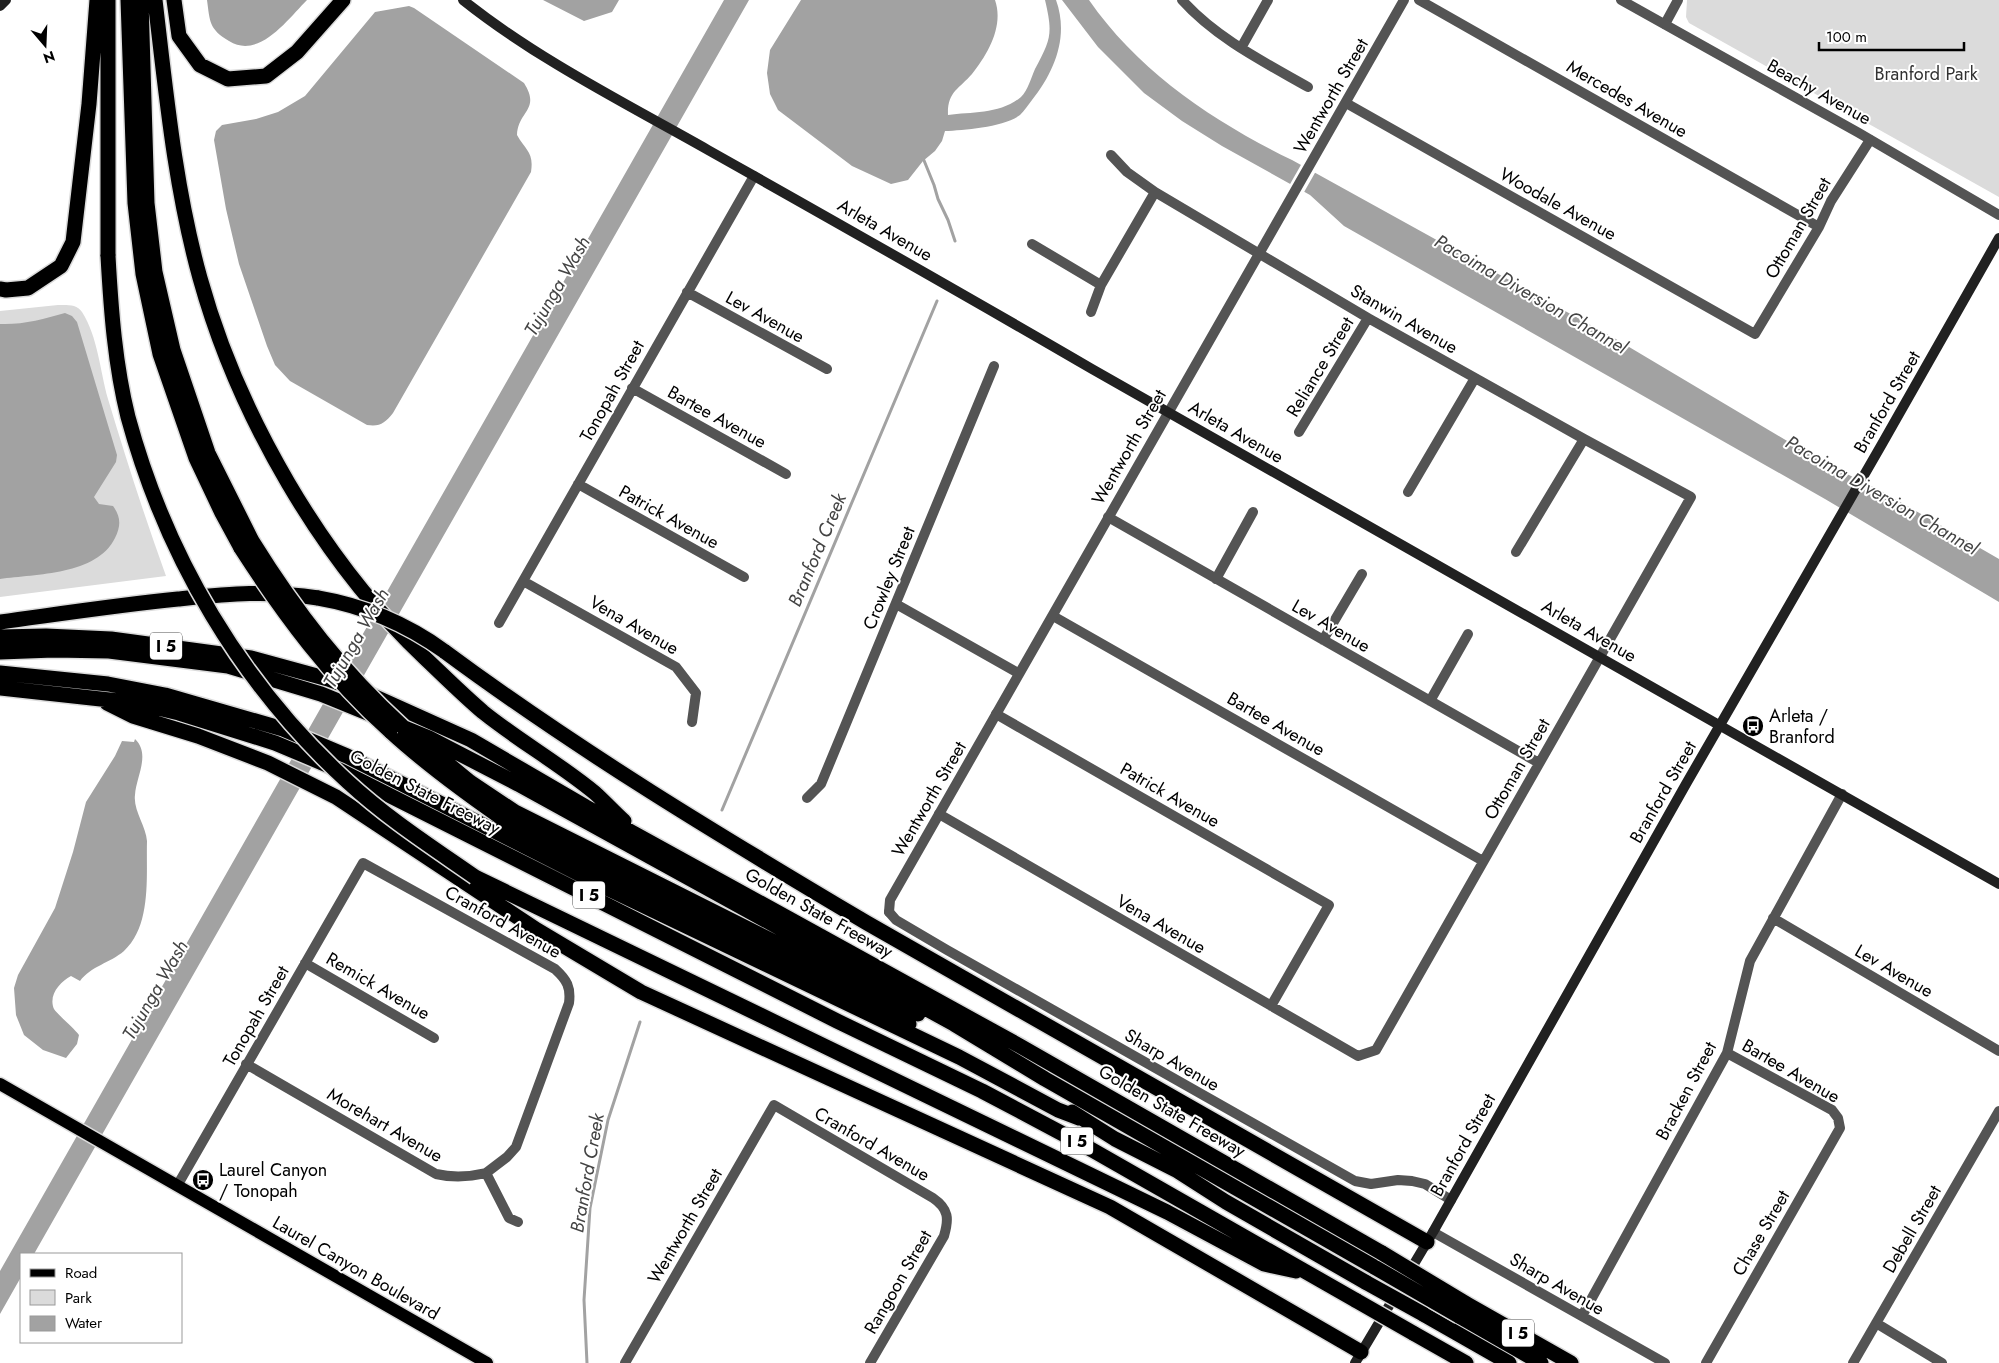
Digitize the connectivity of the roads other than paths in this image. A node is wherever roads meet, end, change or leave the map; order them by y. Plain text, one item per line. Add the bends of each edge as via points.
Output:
1 (6, 0) edge
2 (97, 0) edge
3 (108, 0) edge
4 (128, 0) edge
5 (141, 0) edge
6 (155, 0) edge
7 (174, 0) edge
8 (344, 0) edge
9 (462, 0) edge
10 (1182, 0) edge
11 (1268, 0) edge
12 (1404, 0) edge
13 (1419, 0) edge
14 (1621, 0) edge
15 (1678, 0) edge
16 (0, 6) edge
17 (1664, 24) junction
18 (1241, 48) junction
19 (1308, 87) dead end
20 (1346, 104) junction
21 (1870, 140) junction
22 (1111, 155) dead end
23 (754, 176) junction
24 (1155, 192) junction
25 (1999, 215) edge
26 (1819, 227) junction
27 (1999, 238) edge
28 (1032, 244) dead end
29 (1260, 253) junction
30 (1101, 285) junction
31 (0, 289) edge
32 (687, 292) junction
33 (1091, 312) dead end
34 (1368, 318) junction
35 (1755, 334) joint
36 (994, 366) dead end
37 (827, 369) dead end
38 (1475, 378) junction
39 (632, 388) junction
40 (1169, 412) junction
41 (1300, 432) dead end
42 (1584, 440) junction
43 (786, 474) dead end
44 (578, 484) junction
45 (1408, 492) dead end
46 (1691, 497) joint
47 (1253, 512) dead end
48 (1108, 516) junction
49 (247, 545) junction
50 (1516, 552) dead end
51 (1362, 574) dead end
52 (744, 577) dead end
53 (1216, 579) junction
54 (523, 581) junction
55 (896, 604) junction
56 (1052, 616) junction
57 (0, 622) edge
58 (500, 623) dead end
59 (1468, 634) dead end
60 (0, 637) edge
61 (1324, 640) junction
62 (0, 652) edge
63 (1600, 656) junction
64 (0, 673) edge
65 (1018, 673) junction
66 (0, 688) edge
67 (98, 698) junction
68 (1430, 700) junction
69 (996, 714) junction
70 (692, 722) dead end
71 (1720, 726) junction
72 (397, 729) junction
73 (1539, 763) junction
74 (1842, 794) junction
75 (807, 798) dead end
76 (939, 814) junction
77 (636, 833) junction
78 (1483, 861) junction
79 (363, 863) joint
80 (1999, 884) edge
81 (889, 912) joint
82 (1773, 918) junction
83 (306, 963) junction
84 (1271, 1006) junction
85 (434, 1038) dead end
86 (988, 1045) junction
87 (1999, 1051) edge
88 (1727, 1053) junction
89 (1368, 1054) joint
90 (246, 1064) junction
91 (0, 1084) edge
92 (774, 1106) joint
93 (1999, 1111) edge
94 (1079, 1118) junction
95 (1838, 1118) joint
96 (486, 1172) junction
97 (177, 1186) junction
98 (1451, 1200) junction
99 (948, 1216) joint
100 (518, 1222) dead end
101 (1430, 1237) junction
102 (1310, 1274) junction
103 (1462, 1309) junction
104 (1582, 1316) junction
105 (1876, 1323) junction
106 (1358, 1358) edge
107 (487, 1363) edge
108 (625, 1363) edge
109 (870, 1363) edge
110 (1466, 1363) edge
111 (1509, 1363) edge
112 (1541, 1363) edge
113 (1571, 1363) edge
114 (1665, 1363) edge
115 (1706, 1363) edge
116 (1853, 1363) edge
117 (1942, 1363) edge

1 - 16 main road
2 - 31 highway via 73,242 61,266 28,288
3 - 102 highway, bridge via 108,256 115,341 128,417 169,534 211,616 243,664 303,738 382,812 475,877 1158,1208 1264,1264
4 - 49 highway via 135,203 143,274 160,354 196,458 222,513
5 - 49 highway via 147,202 155,272 173,350 208,453
6 - 77 highway, bridge via 173,148 184,214 200,279 238,384 302,506 350,575 422,656 483,712 596,794
7 - 8 highway via 179,36 200,65 228,79 266,76 297,52
9 - 23 main road, Arleta Avenue via 496,27
10 - 18 street via 1192,12
11 - 18 street
12 - 20 street, Wentworth Street
13 - 26 street, Mercedes Avenue
14 - 17 street, Beachy Avenue
15 - 17 street
17 - 21 street, Beachy Avenue
18 - 19 street
20 - 29 street, Wentworth Street
20 - 35 street, Woodale Avenue
21 - 25 street, Beachy Avenue
21 - 26 street, Ottoman Street via 1831,201
22 - 24 street, Stanwin Avenue via 1127,172
23 - 32 street, Tonopah Street
23 - 40 main road, Arleta Avenue
24 - 29 street, Stanwin Avenue
24 - 30 street
26 - 35 street, Ottoman Street
27 - 71 main road, Branford Street
28 - 30 street
29 - 34 street, Stanwin Avenue
29 - 40 street, Wentworth Street
30 - 33 street
32 - 37 street, Lev Avenue
32 - 39 street, Tonopah Street
34 - 38 street, Stanwin Avenue
34 - 41 street, Reliance Street
36 - 55 street, Crowley Street
38 - 42 street, Stanwin Avenue
38 - 45 street
39 - 43 street, Bartee Avenue
39 - 44 street, Tonopah Street
40 - 48 street, Wentworth Street
40 - 63 main road, Arleta Avenue
42 - 46 street, Stanwin Avenue
42 - 50 street
44 - 52 street, Patrick Avenue
44 - 54 street, Tonopah Street
46 - 63 street, Ottoman Street
47 - 53 street
48 - 53 street, Lev Avenue
48 - 56 street, Wentworth Street
49 - 72 highway, bridge via 291,623 318,657 371,714
51 - 61 street
53 - 61 street, Lev Avenue
54 - 58 street, Tonopah Street
54 - 70 street, Vena Avenue via 676,667 696,693
55 - 65 street
55 - 75 street, Crowley Street via 821,784
56 - 65 street, Wentworth Street
56 - 78 street, Bartee Avenue
57 - 101 highway, bridge via 235,593 280,593 318,598 385,616 426,638 571,740 773,868
59 - 68 street
60 - 77 highway, Golden State Freeway / I 5, bridge via 111,639 251,658 328,679 471,740
61 - 68 street, Lev Avenue
62 - 86 highway via 109,651 228,666 321,694 392,721 468,757 885,985
63 - 71 main road, Arleta Avenue
63 - 73 street, Ottoman Street
64 - 94 highway, bridge via 108,684 165,695 283,728 347,756 611,890
65 - 69 street, Wentworth Street
66 - 67 highway, Golden State Freeway / I 5
67 - 102 highway, Golden State Freeway / I 5, bridge via 179,713 274,743 339,770 982,1091
67 - 106 highway via 134,716 268,763 336,797 537,930 641,992 1110,1207
68 - 73 street, Lev Avenue
69 - 76 street, Wentworth Street
69 - 84 street, Patrick Avenue via 1329,905
71 - 74 main road, Arleta Avenue
71 - 98 main road, Branford Street
72 - 86 highway via 515,812 887,999
72 - 94 highway via 442,775 508,823 884,1009 1061,1103
73 - 78 street, Ottoman Street
74 - 80 main road, Arleta Avenue
74 - 82 street, Bracken Street
76 - 81 street, Wentworth Street via 890,900
76 - 84 street, Vena Avenue
77 - 103 highway, Golden State Freeway / I 5, bridge via 1020,1046 1382,1253
78 - 89 street, Ottoman Street via 1376,1050
79 - 83 street, Tonopah Street
79 - 96 street, Cranford Avenue via 555,969 566,979 569,1003 516,1147 508,1157
81 - 98 street, Sharp Avenue via 896,920 947,950 1355,1181 1371,1184 1412,1181 1425,1184
82 - 87 street, Lev Avenue
82 - 88 street, Bracken Street via 1750,961
83 - 85 street, Remick Avenue
83 - 90 street, Tonopah Street
84 - 89 street, Vena Avenue via 1358,1056
86 - 103 highway, bridge via 1376,1268
88 - 95 street, Bartee Avenue via 1832,1110
88 - 104 street, Bracken Street
90 - 96 street, Morehart Avenue via 436,1174 470,1177
90 - 97 street, Tonopah Street
91 - 97 main road, Laurel Canyon Boulevard
92 - 99 street, Cranford Avenue via 933,1198
92 - 108 street, Wentworth Street
93 - 105 street, Debell Street
94 - 111 highway, bridge via 1176,1170
95 - 115 street, Chase Street via 1840,1128
96 - 100 street via 509,1218
97 - 107 main road, Laurel Canyon Boulevard
98 - 101 main road, Branford Street
99 - 109 street, Rangoon Street via 944,1236
101 - 104 street, Sharp Avenue
101 - 106 main road, Branford Street
102 - 110 highway, Golden State Freeway / I 5, bridge
103 - 112 highway
103 - 113 highway, Golden State Freeway / I 5
104 - 114 street, Sharp Avenue
105 - 116 street, Debell Street
105 - 117 street

